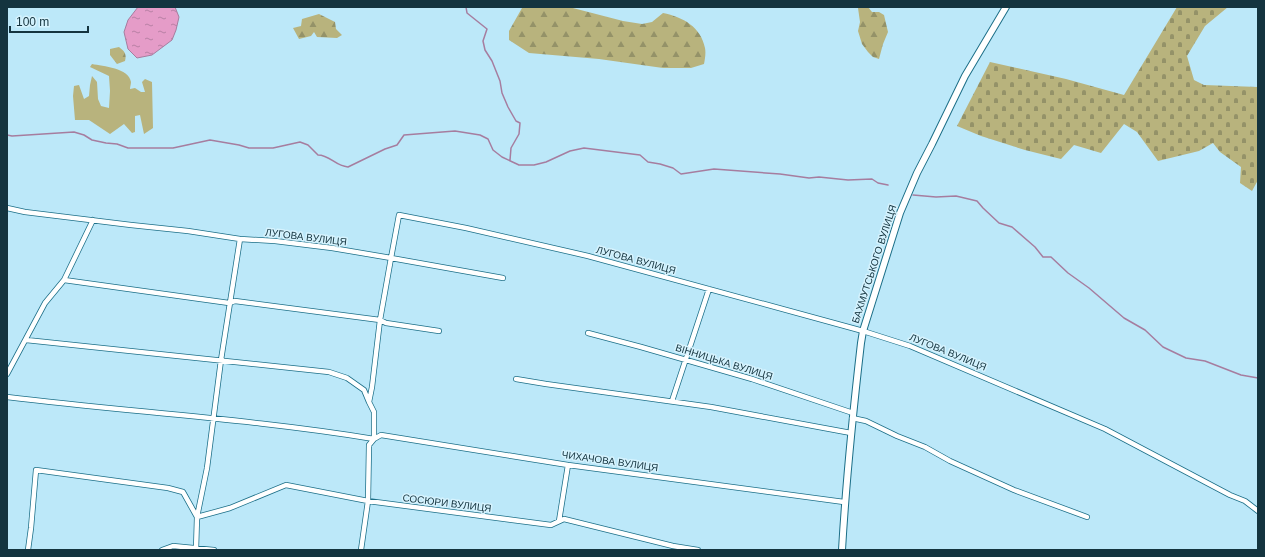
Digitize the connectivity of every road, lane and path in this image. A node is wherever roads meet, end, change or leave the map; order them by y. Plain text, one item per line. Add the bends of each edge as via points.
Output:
1 (1006, 7) edge
2 (7, 208) edge
3 (93, 220) junction
4 (240, 239) junction
5 (391, 258) junction
6 (503, 278) dead end
7 (64, 280) junction
8 (709, 289) junction
9 (230, 302) junction
10 (380, 320) junction
11 (863, 331) junction
12 (439, 332) dead end
13 (588, 333) dead end
14 (26, 340) junction
15 (220, 360) junction
16 (686, 360) junction
17 (7, 374) edge
18 (516, 379) dead end
19 (7, 397) edge
20 (672, 401) junction
21 (369, 402) junction
22 (853, 416) junction
23 (213, 418) junction
24 (851, 433) junction
25 (374, 439) junction
26 (568, 465) junction
27 (368, 501) junction
28 (844, 502) junction
29 (1258, 510) edge
30 (197, 517) junction
31 (1087, 517) dead end
32 (559, 522) junction
33 (196, 549) edge
34 (28, 550) edge
35 (162, 550) edge
36 (214, 550) edge
37 (361, 550) edge
38 (698, 550) edge
39 (842, 550) edge

1 - 11 main road, БАХМУТСЬКОГО ВУЛИЦЯ via 965,76 917,172 900,213
2 - 3 street, ЛУГОВА ВУЛИЦЯ
3 - 4 street, ЛУГОВА ВУЛИЦЯ
3 - 7 street
4 - 5 street, ЛУГОВА ВУЛИЦЯ via 332,248
4 - 9 street
5 - 6 street
5 - 8 street, ЛУГОВА ВУЛИЦЯ via 399,215 588,256
5 - 10 street
7 - 9 street
7 - 14 street via 45,303
8 - 11 street, ЛУГОВА ВУЛИЦЯ
8 - 16 street
9 - 10 street
9 - 15 street
10 - 12 street
10 - 21 street
11 - 22 main road, БАХМУТСЬКОГО ВУЛИЦЯ
11 - 29 street, ЛУГОВА ВУЛИЦЯ via 910,346 1106,428
13 - 16 street, ВІННИЦЬКА ВУЛИЦЯ
14 - 15 street
14 - 17 street
15 - 21 street via 329,372 347,378 364,390
15 - 23 street
16 - 20 street
16 - 22 street, ВІННИЦЬКА ВУЛИЦЯ via 752,379
18 - 20 street
19 - 23 street, ЧИХАЧОВА ВУЛИЦЯ
20 - 24 street
21 - 25 street via 374,412
22 - 24 main road, БАХМУТСЬКОГО ВУЛИЦЯ
22 - 31 street, ВІННИЦЬКА ВУЛИЦЯ via 1014,490
23 - 25 street, ЧИХАЧОВА ВУЛИЦЯ
23 - 30 street via 207,468
24 - 28 main road, БАХМУТСЬКОГО ВУЛИЦЯ
25 - 26 street, ЧИХАЧОВА ВУЛИЦЯ via 381,435
25 - 27 street via 369,445
26 - 28 street, ЧИХАЧОВА ВУЛИЦЯ
26 - 32 street
27 - 30 street, СОСЮРИ ВУЛИЦЯ via 286,485 230,508
27 - 32 street, СОСЮРИ ВУЛИЦЯ via 551,525
27 - 37 street
28 - 39 main road, БАХМУТСЬКОГО ВУЛИЦЯ
30 - 33 street
30 - 34 street via 183,492 36,470
32 - 38 street, СОСЮРИ ВУЛИЦЯ via 564,520
33 - 35 street via 173,546
33 - 36 street

